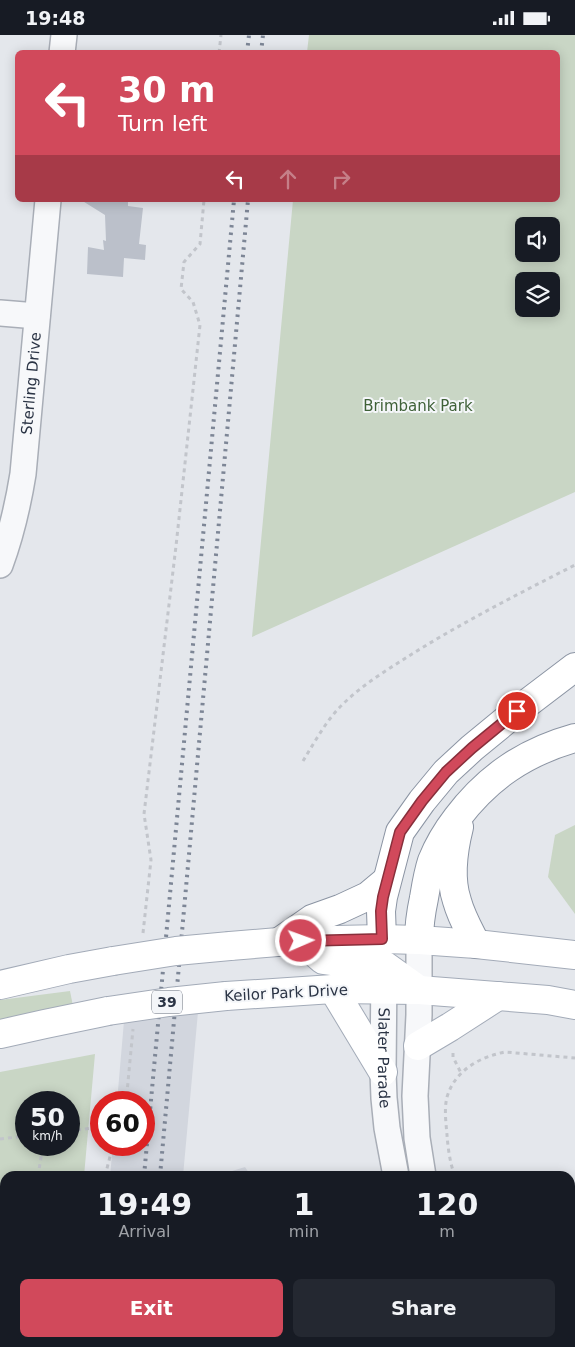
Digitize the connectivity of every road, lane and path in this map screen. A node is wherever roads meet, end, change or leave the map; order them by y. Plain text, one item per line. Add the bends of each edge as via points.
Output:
1 (64, 35) edge
2 (221, 35) edge
3 (62, 50) edge
4 (219, 50) edge
5 (48, 202) edge
6 (204, 202) edge
7 (0, 313) edge
8 (37, 316) junction
9 (0, 565) edge
10 (575, 565) edge
11 (575, 667) edge
12 (575, 738) edge
13 (303, 761) dead end
14 (464, 809) junction
15 (386, 881) junction
16 (143, 938) dead end
17 (419, 940) junction
18 (290, 942) junction
19 (476, 944) junction
20 (575, 955) edge
21 (383, 965) junction
22 (0, 985) edge
23 (333, 989) junction
24 (419, 990) junction
25 (498, 996) junction
26 (575, 1005) edge
27 (134, 1025) dead end
28 (0, 1035) edge
29 (418, 1046) junction
30 (575, 1058) edge
31 (383, 1072) junction
32 (127, 1091) edge
33 (15, 1137) edge
34 (0, 1139) edge
35 (41, 1156) edge
36 (110, 1156) edge
37 (39, 1171) edge
38 (106, 1171) edge
39 (395, 1171) edge
40 (422, 1171) edge
41 (454, 1171) edge

1 - 3 street
2 - 4 path
5 - 8 street, Sterling Drive
6 - 16 path via 200,244 184,263 181,289 193,302 200,325 144,814 151,860
7 - 8 street
8 - 9 street, Sterling Drive via 19,502
10 - 13 path via 450,631 364,685 338,708
11 - 15 main road via 446,772 400,832
12 - 14 main road via 518,761 483,787
14 - 17 main road via 432,861
14 - 19 main road via 453,857 454,887 456,900
15 - 18 main road via 368,895 312,919
15 - 21 main road via 381,911
17 - 19 main road, Keilor Park Drive / 39
17 - 21 main road, Keilor Park Drive / 39
17 - 24 street, Slater Parade
18 - 21 main road, Keilor Park Drive / 39
18 - 22 main road, Keilor Park Drive / 39, bridge via 176,951 68,969
19 - 20 main road, Keilor Park Drive / 39
21 - 23 main road, Keilor Park Drive / 39
21 - 24 main road, Keilor Park Drive / 39
21 - 31 street, Slater Parade
23 - 28 main road, Keilor Park Drive / 39, bridge via 168,1002 108,1011
23 - 31 main road
24 - 25 main road, Keilor Park Drive / 39
24 - 29 street, Slater Parade
25 - 26 main road, Keilor Park Drive / 39
25 - 29 main road
27 - 32 path
29 - 40 street, Slater Parade via 415,1096
30 - 41 path via 505,1052 481,1059 461,1073 447,1096 445,1115
31 - 39 street, Slater Parade via 387,1128
33 - 34 path
35 - 37 path
36 - 38 path

